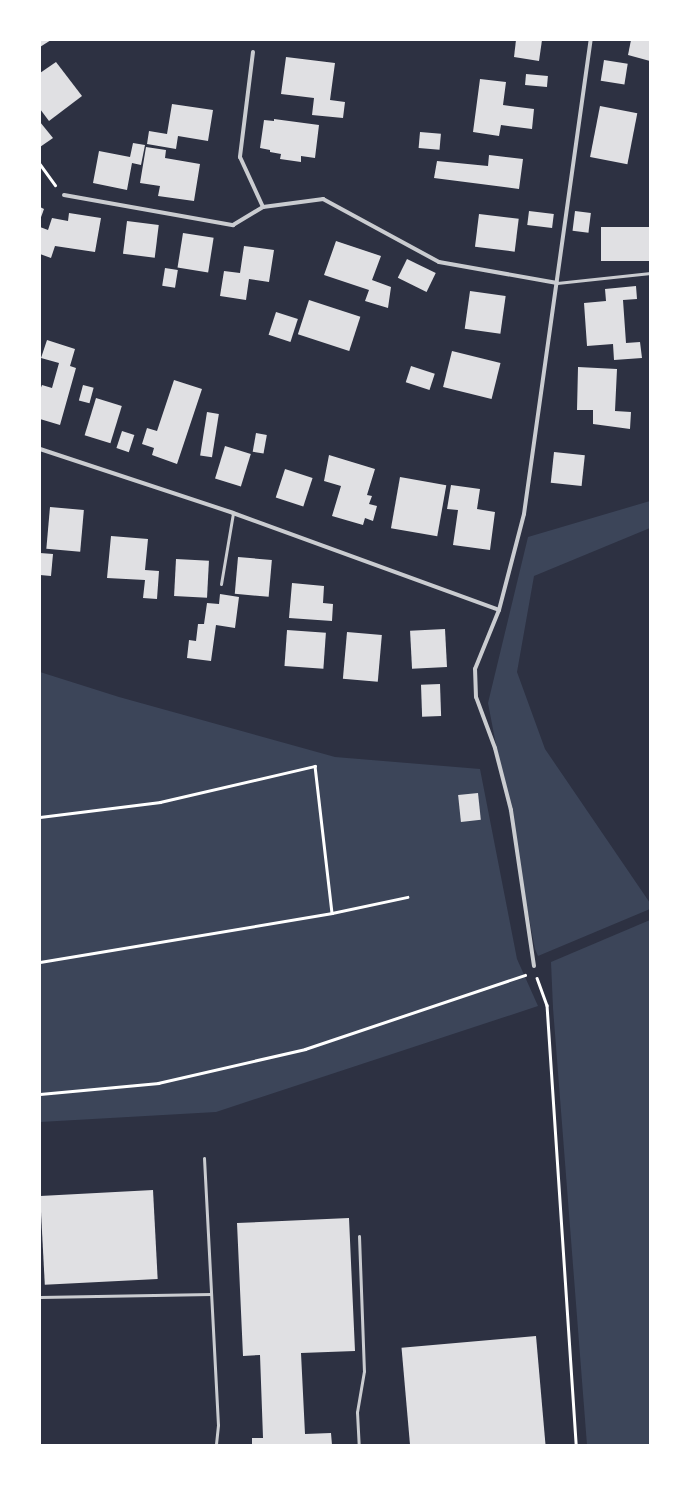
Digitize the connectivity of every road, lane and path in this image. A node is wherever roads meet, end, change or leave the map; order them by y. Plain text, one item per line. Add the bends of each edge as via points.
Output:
1 (591, 40) edge
2 (253, 52) dead end
3 (40, 164) edge
4 (64, 195) joint
5 (263, 207) junction
6 (650, 273) edge
7 (557, 283) junction
8 (40, 449) edge
9 (233, 513) junction
10 (221, 584) dead end
11 (499, 610) junction
12 (40, 817) edge
13 (407, 897) dead end
14 (332, 913) junction
15 (40, 962) edge
16 (534, 966) dead end
17 (535, 972) dead end
18 (528, 974) dead end
19 (40, 1094) edge
20 (204, 1158) dead end
21 (359, 1236) dead end
22 (211, 1294) junction
23 (40, 1297) edge
24 (216, 1445) edge
25 (359, 1445) edge
26 (576, 1445) edge

1 - 7 street
2 - 5 street via 240,157
3 - 4 path
4 - 5 street via 233,225
5 - 7 street via 323,199 439,262
6 - 7 lane
7 - 11 street via 524,514
8 - 9 street
9 - 10 lane
9 - 11 street
11 - 16 street via 475,669 476,697 495,748 511,810
12 - 14 path via 160,802 315,766
13 - 14 path
14 - 15 path
17 - 26 path via 547,1006
18 - 19 path via 305,1049 158,1083
20 - 22 lane
21 - 25 lane via 364,1371 357,1412
22 - 23 lane
22 - 24 lane via 218,1425

